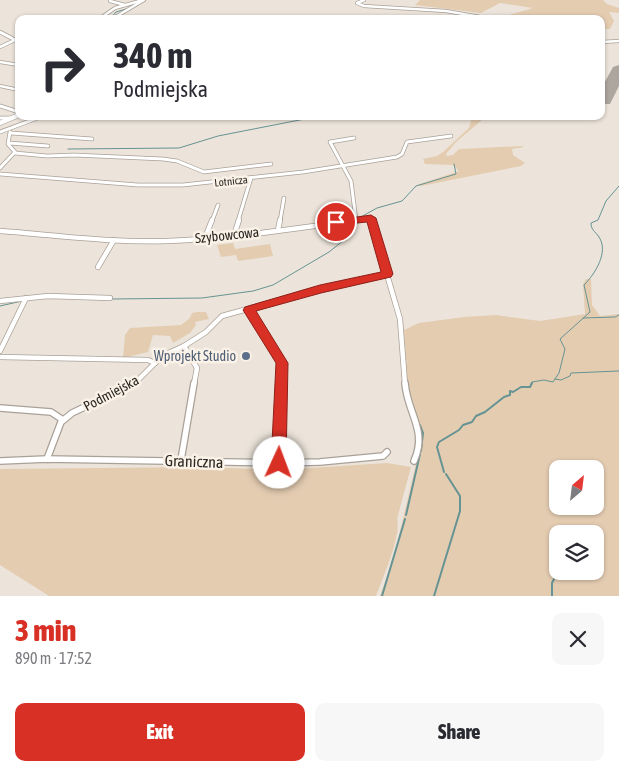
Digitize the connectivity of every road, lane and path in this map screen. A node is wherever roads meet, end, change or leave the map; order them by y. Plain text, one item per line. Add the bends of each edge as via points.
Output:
1 (143, 0) edge
2 (352, 0) edge
3 (364, 0) edge
4 (110, 1) dead end
5 (359, 1) edge
6 (121, 6) junction
7 (104, 15) edge
8 (119, 15) edge
9 (469, 15) edge
10 (0, 32) edge
11 (15, 40) edge
12 (619, 41) edge
13 (15, 42) edge
14 (605, 42) edge
15 (0, 47) edge
16 (0, 62) edge
17 (15, 64) edge
18 (0, 86) edge
19 (15, 89) edge
20 (0, 106) edge
21 (15, 112) edge
22 (15, 116) edge
23 (0, 118) edge
24 (11, 118) junction
25 (35, 120) edge
26 (0, 123) edge
27 (0, 132) edge
28 (10, 132) junction
29 (451, 136) dead end
30 (354, 138) dead end
31 (92, 139) dead end
32 (9, 143) junction
33 (48, 146) dead end
34 (15, 153) junction
35 (271, 164) dead end
36 (342, 166) junction
37 (0, 168) edge
38 (0, 174) edge
39 (251, 178) junction
40 (284, 198) dead end
41 (218, 206) dead end
42 (356, 220) junction
43 (0, 230) edge
44 (278, 230) junction
45 (234, 235) junction
46 (205, 238) junction
47 (114, 240) junction
48 (98, 267) dead end
49 (387, 274) junction
50 (26, 298) junction
51 (110, 298) dead end
52 (0, 301) edge
53 (249, 310) junction
54 (184, 346) junction
55 (0, 352) edge
56 (0, 357) edge
57 (156, 363) junction
58 (3, 408) edge
59 (62, 420) junction
60 (387, 452) dead end
61 (47, 459) junction
62 (181, 460) junction
63 (0, 461) edge
64 (414, 461) dead end
65 (279, 463) junction

1 - 6 street
1 - 8 street
2 - 5 street
3 - 5 street
4 - 6 street via 126,4
5 - 9 street via 358,4 364,6
6 - 7 street
10 - 11 street
12 - 14 street
13 - 15 street
16 - 17 street
18 - 19 street
20 - 21 street
22 - 24 street
23 - 24 street
24 - 26 street
25 - 28 street
27 - 28 street
28 - 31 street
28 - 32 street
29 - 36 street, Lotnicza via 407,142 400,155
30 - 36 street via 330,142
32 - 33 street
32 - 34 street
34 - 35 street via 163,158 204,172
34 - 37 street
36 - 39 street, Lotnicza
36 - 42 street via 351,181
38 - 39 street, Lotnicza via 169,186
39 - 45 street
40 - 44 street
41 - 46 street
42 - 44 street, Szybowcowa
42 - 49 street via 371,218
43 - 47 street, Szybowcowa
44 - 45 street, Szybowcowa
45 - 46 street, Szybowcowa
46 - 47 street, Szybowcowa
47 - 48 street
49 - 53 street, Podmiejska
49 - 64 street via 400,319 406,395 420,434
50 - 51 street
50 - 52 street
50 - 55 street
53 - 54 street, Podmiejska via 222,316 210,329
53 - 65 street via 282,363
54 - 57 street, Podmiejska via 162,356
54 - 62 street via 197,368
56 - 57 street via 148,360
57 - 59 street, Podmiejska via 133,385
58 - 59 street via 51,412
59 - 61 street
60 - 65 street, Graniczna via 384,456
61 - 62 street, Graniczna
61 - 63 street, Graniczna
62 - 65 street, Graniczna

